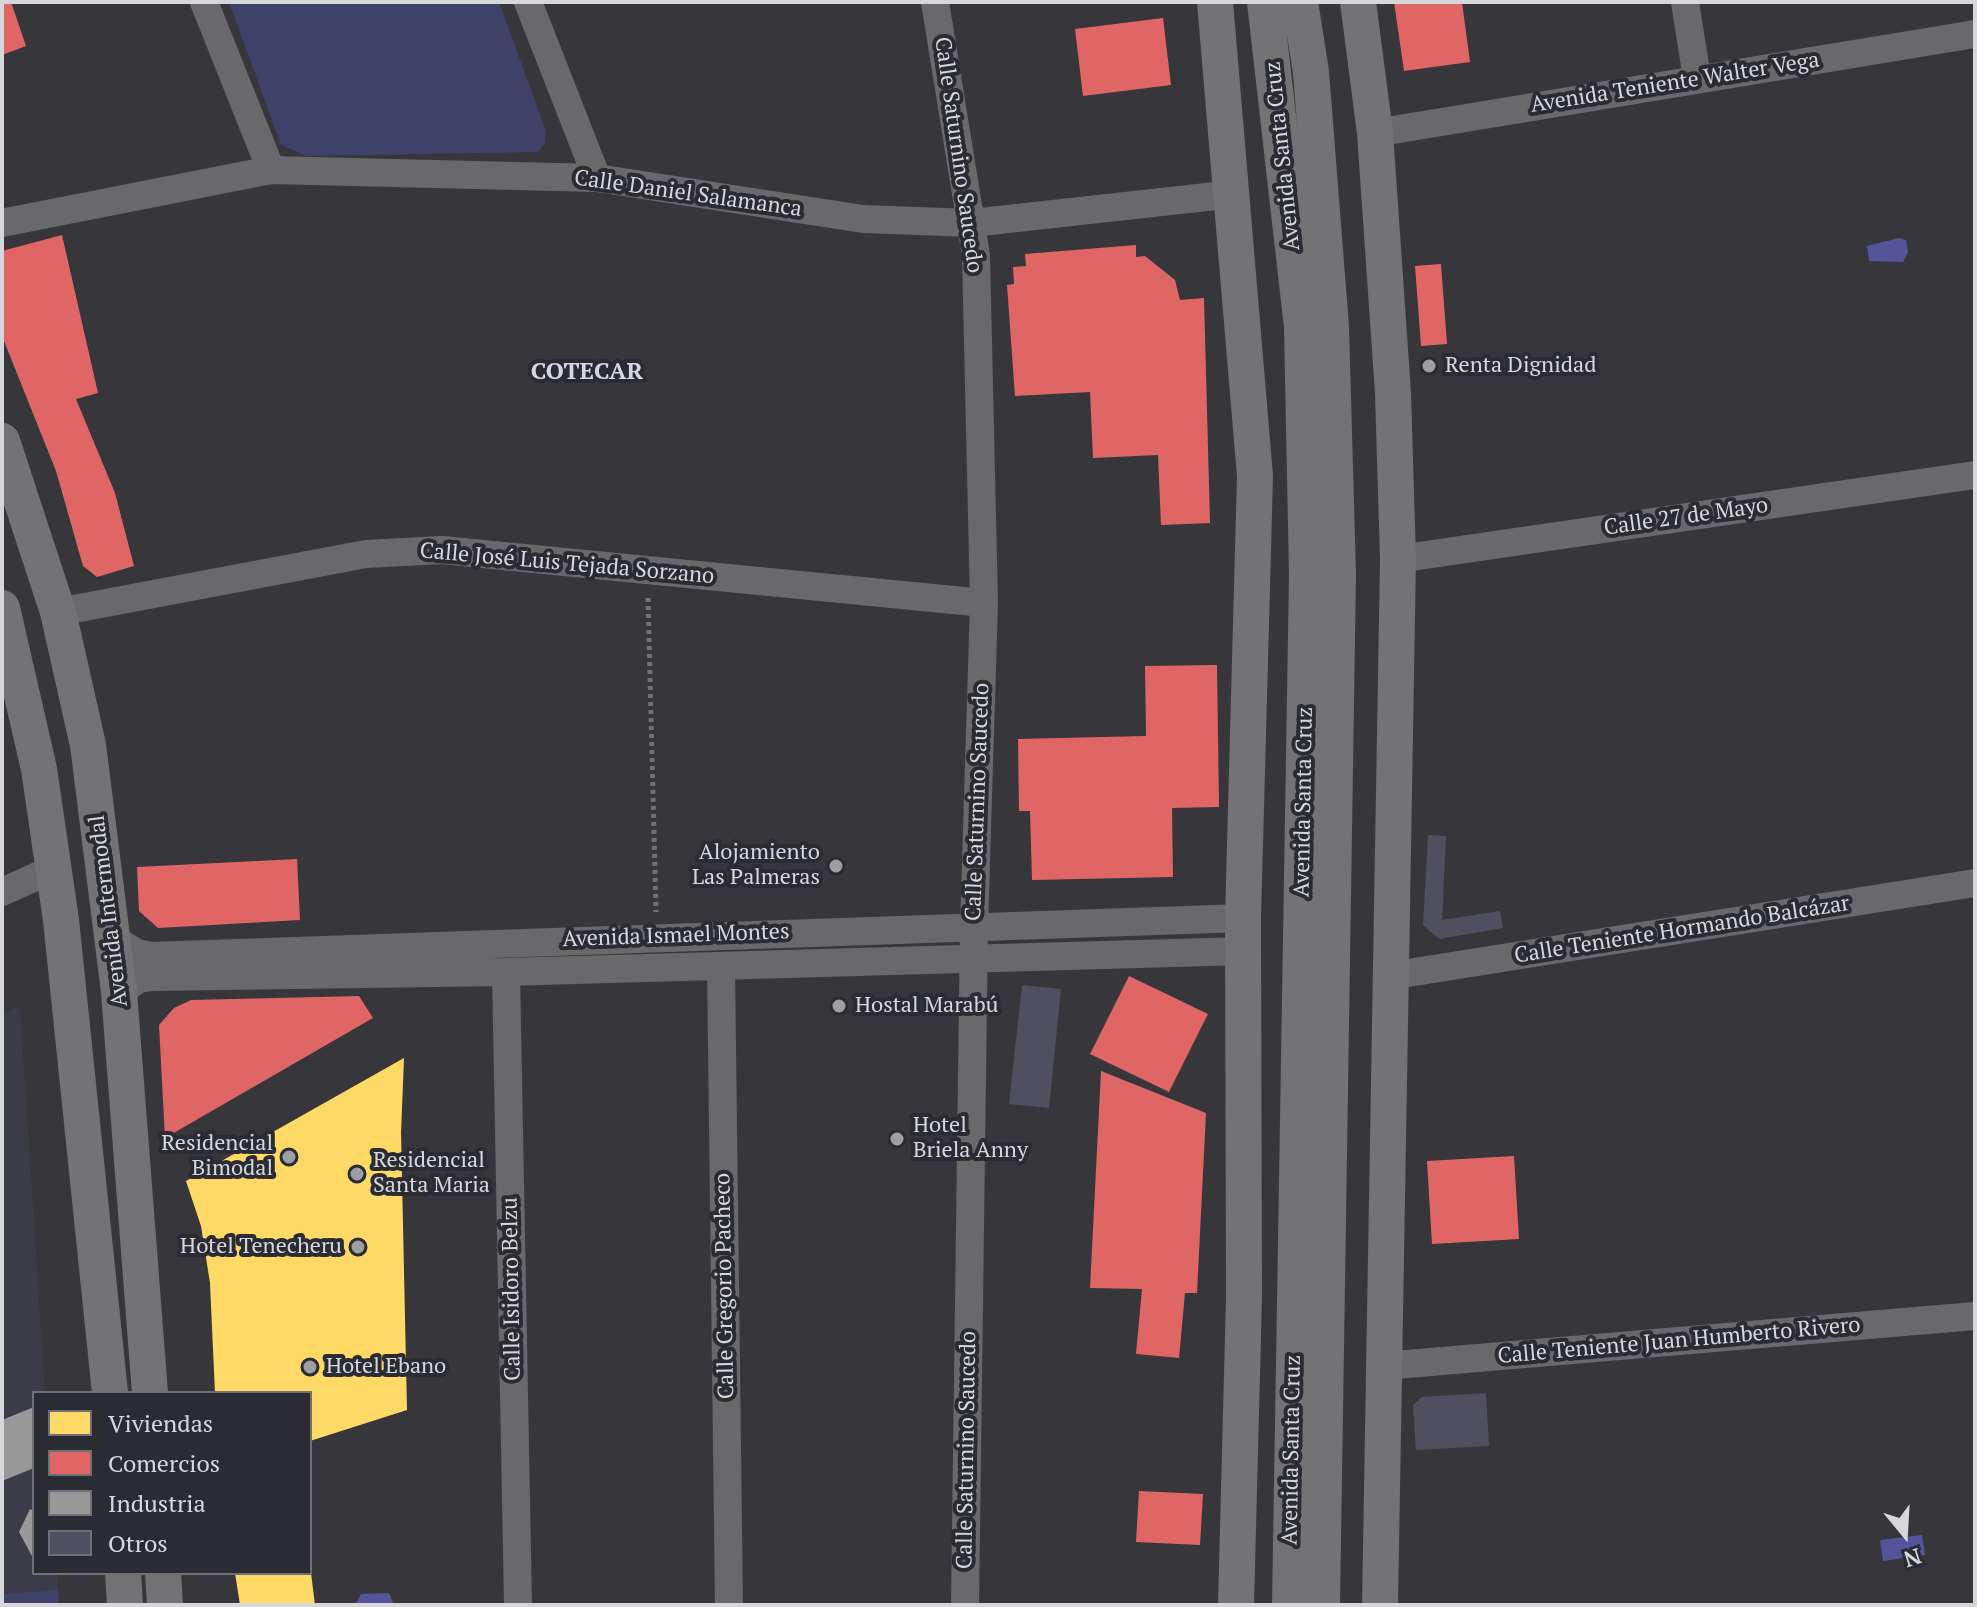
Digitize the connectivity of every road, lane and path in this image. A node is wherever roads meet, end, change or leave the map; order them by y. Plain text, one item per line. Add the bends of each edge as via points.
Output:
1 (204, 2) edge
2 (528, 2) edge
3 (935, 2) edge
4 (1215, 2) edge
5 (1265, 2) edge
6 (1300, 2) edge
7 (1358, 2) edge
8 (1685, 2) edge
9 (1975, 34) edge
10 (1697, 78) junction
11 (1375, 133) junction
12 (271, 170) junction
13 (597, 178) junction
14 (1234, 194) junction
15 (2, 223) edge
16 (972, 223) junction
17 (2, 441) edge
18 (1975, 475) edge
19 (1398, 559) junction
20 (648, 569) junction
21 (984, 603) junction
22 (2, 608) edge
23 (58, 612) junction
24 (53, 869) junction
25 (1975, 883) edge
26 (2, 892) edge
27 (974, 926) junction
28 (1244, 934) junction
29 (656, 937) junction
30 (114, 939) junction
31 (974, 959) junction
32 (721, 966) junction
33 (506, 972) junction
34 (1389, 976) junction
35 (119, 992) junction
36 (1975, 1316) edge
37 (1383, 1366) junction
38 (110, 1391) edge
39 (150, 1391) edge
40 (123, 1575) edge
41 (163, 1575) edge
42 (172, 1575) edge
43 (125, 1605) edge
44 (165, 1605) edge
45 (182, 1605) edge
46 (518, 1605) edge
47 (729, 1605) edge
48 (965, 1605) edge
49 (1236, 1605) edge
50 (1290, 1605) edge
51 (1322, 1605) edge
52 (1380, 1605) edge

1 - 12 street
2 - 13 street
3 - 16 street, Calle Saturnino Saucedo
4 - 14 main road
5 - 50 main road, Avenida Santa Cruz via 1302,327 1306,558
6 - 51 main road, Avenida Santa Cruz via 1311,72 1331,327 1338,574
7 - 11 main road
8 - 10 street
9 - 10 street, Avenida Teniente Walter Vega
10 - 11 street, Avenida Teniente Walter Vega
11 - 19 main road
12 - 13 street, Calle Daniel Salamanca
12 - 15 street, Calle Daniel Salamanca
13 - 16 street, Calle Daniel Salamanca via 863,219
14 - 16 street, Calle Daniel Salamanca
14 - 28 main road via 1255,476
16 - 21 street, Calle Saturnino Saucedo
17 - 23 main road, Avenida Intermodal
18 - 19 street, Calle 27 de Mayo
19 - 34 main road
20 - 21 street, Calle José Luis Tejada Sorzano
20 - 23 street, Calle José Luis Tejada Sorzano via 442,550 366,554
20 - 29 path
21 - 27 street, Calle Saturnino Saucedo
22 - 24 main road via 39,769
23 - 30 main road, Avenida Intermodal via 88,745
24 - 26 street
24 - 38 main road
25 - 34 street, Calle Teniente Hormando Balcázar
27 - 28 street, Avenida Ismael Montes
27 - 29 street, Avenida Ismael Montes
27 - 31 street, Calle Saturnino Saucedo
28 - 31 street, Avenida Ismael Montes
28 - 49 main road via 1244,1297
29 - 30 street, Avenida Ismael Montes via 151,956
30 - 35 main road, Avenida Intermodal
31 - 32 street, Avenida Ismael Montes
31 - 48 street, Calle Saturnino Saucedo
32 - 33 street, Avenida Ismael Montes
32 - 47 street, Calle Gregorio Pacheco
33 - 35 street, Avenida Ismael Montes via 153,977
33 - 46 street, Calle Isidoro Belzu
34 - 37 main road
35 - 39 main road, Avenida Intermodal
36 - 37 street, Calle Teniente Juan Humberto Rivero
37 - 52 main road
40 - 43 main road
41 - 44 main road
42 - 45 street

